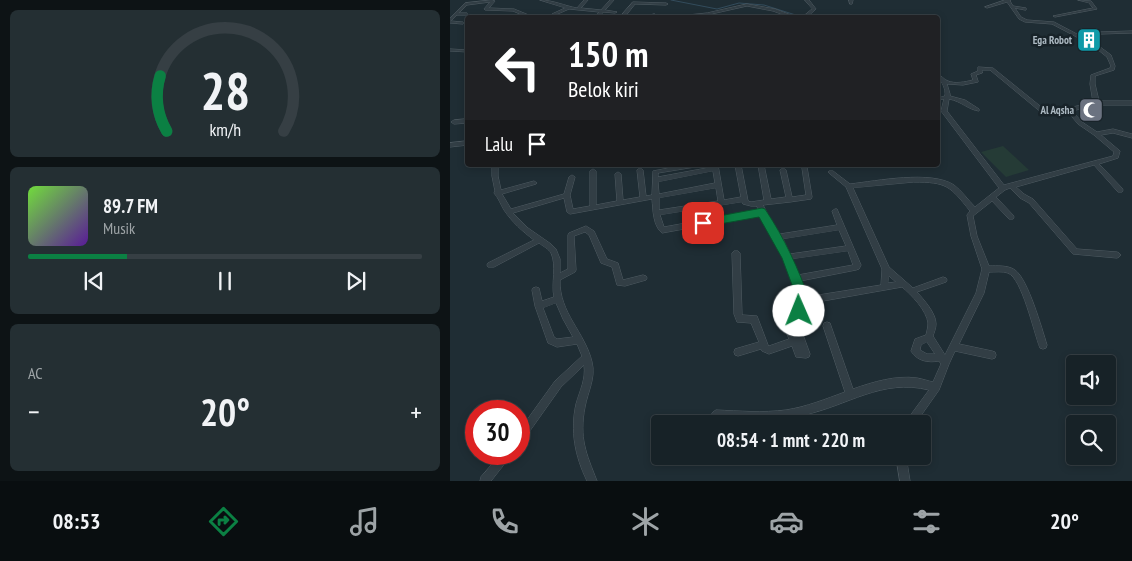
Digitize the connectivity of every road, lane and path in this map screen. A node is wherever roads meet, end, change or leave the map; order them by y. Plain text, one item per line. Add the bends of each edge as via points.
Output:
1 (542, 0) edge
2 (586, 0) edge
3 (612, 0) edge
4 (807, 0) edge
5 (1008, 0) edge
6 (1080, 0) edge
7 (495, 1) edge
8 (666, 4) dead end
9 (749, 5) junction
10 (987, 7) dead end
11 (1013, 7) junction
12 (569, 8) junction
13 (578, 9) junction
14 (757, 9) dead end
15 (1025, 9) dead end
16 (603, 11) junction
17 (615, 12) dead end
18 (456, 14) junction
19 (466, 14) dead end
20 (707, 14) junction
21 (526, 15) edge
22 (555, 15) edge
23 (599, 15) edge
24 (624, 15) edge
25 (681, 15) edge
26 (713, 15) edge
27 (785, 15) edge
28 (807, 15) edge
29 (1055, 16) dead end
30 (450, 21) edge
31 (1026, 21) junction
32 (462, 23) dead end
33 (1031, 25) dead end
34 (1132, 32) edge
35 (1094, 44) junction
36 (463, 45) dead end
37 (450, 50) edge
38 (457, 50) junction
39 (465, 51) edge
40 (940, 77) edge
41 (944, 82) junction
42 (948, 98) junction
43 (940, 99) edge
44 (1096, 103) junction
45 (1132, 103) edge
46 (977, 110) dead end
47 (1069, 110) junction
48 (465, 121) edge
49 (454, 122) dead end
50 (1096, 134) junction
51 (1132, 136) edge
52 (465, 141) edge
53 (465, 144) edge
54 (450, 145) edge
55 (461, 151) dead end
56 (1095, 163) junction
57 (495, 167) edge
58 (673, 167) edge
59 (715, 167) edge
60 (738, 167) edge
61 (761, 167) edge
62 (805, 168) dead end
63 (640, 170) dead end
64 (783, 170) dead end
65 (593, 171) dead end
66 (831, 172) dead end
67 (618, 174) dead end
68 (572, 177) dead end
69 (655, 180) junction
70 (534, 183) dead end
71 (718, 185) junction
72 (849, 186) junction
73 (1007, 187) junction
74 (1120, 190) dead end
75 (497, 193) junction
76 (566, 195) junction
77 (655, 195) junction
78 (643, 198) junction
79 (993, 198) junction
80 (745, 199) junction
81 (790, 200) junction
82 (620, 202) junction
83 (721, 202) junction
84 (768, 202) junction
85 (759, 204) junction
86 (593, 208) junction
87 (835, 211) dead end
88 (510, 212) junction
89 (762, 212) junction
90 (975, 212) junction
91 (656, 213) junction
92 (1010, 217) dead end
93 (840, 227) junction
94 (778, 236) junction
95 (539, 240) junction
96 (850, 248) junction
97 (736, 253) dead end
98 (1117, 255) dead end
99 (788, 258) junction
100 (491, 265) dead end
101 (886, 269) junction
102 (986, 269) junction
103 (643, 278) dead end
104 (556, 279) junction
105 (795, 279) junction
106 (943, 280) dead end
107 (903, 284) junction
108 (884, 287) junction
109 (536, 290) dead end
110 (912, 291) junction
111 (558, 299) junction
112 (804, 301) junction
113 (539, 306) junction
114 (782, 312) dead end
115 (827, 326) dead end
116 (929, 337) junction
117 (577, 340) junction
118 (794, 341) junction
119 (763, 345) junction
120 (1043, 346) dead end
121 (954, 347) junction
122 (738, 352) dead end
123 (992, 355) dead end
124 (586, 357) junction
125 (942, 360) junction
126 (936, 387) junction
127 (850, 393) junction
128 (716, 415) dead end
129 (916, 415) edge
130 (530, 423) edge
131 (498, 465) edge
132 (902, 465) edge
133 (485, 481) edge
134 (592, 481) edge
135 (905, 481) edge

1 - 12 street
2 - 13 street
3 - 16 street
4 - 28 street via 814,10
5 - 10 street
5 - 11 street
6 - 29 street via 1090,2 1096,9
7 - 18 street via 466,4
7 - 21 street via 486,10 514,10
8 - 24 street via 634,3
9 - 14 street
9 - 20 street
9 - 27 street
11 - 15 street
11 - 31 street via 1016,16
12 - 13 street
12 - 22 street
13 - 16 street
16 - 17 street
16 - 23 street
18 - 19 street
18 - 30 street
20 - 25 street
20 - 26 street
30 - 32 street
31 - 33 street
31 - 35 street via 1053,23
34 - 35 street via 1099,33
35 - 44 street via 1109,56 1114,66 1093,75 1091,86
36 - 38 street
37 - 38 street
38 - 39 street
40 - 41 street
41 - 42 street
41 - 47 street via 963,84 976,81 973,74 980,72 980,68 991,69 1044,112
42 - 43 street
42 - 46 street via 965,101
42 - 73 street via 944,110
44 - 45 street
44 - 47 street
47 - 50 street
48 - 49 street
50 - 51 street via 1108,131
50 - 56 street via 1118,155
52 - 54 street
53 - 55 street
56 - 73 street
56 - 74 street
57 - 75 street
58 - 69 street via 655,172
59 - 69 street
59 - 71 street
60 - 80 street
61 - 84 street
62 - 81 street via 810,195
63 - 78 street
64 - 81 street
65 - 86 street
66 - 72 street
67 - 82 street
68 - 76 street
69 - 77 street
70 - 75 street
71 - 77 street
71 - 83 street
72 - 90 street via 905,180 940,181 951,186
72 - 101 street
73 - 79 street
73 - 98 street via 1032,201 1075,252
75 - 88 street
76 - 86 street via 570,212
76 - 88 street
77 - 78 street
77 - 91 street
78 - 82 street
79 - 90 street
79 - 92 street
80 - 83 street
80 - 85 street via 748,204
81 - 84 street
82 - 86 street
83 - 91 street
84 - 85 street
85 - 89 street
87 - 93 street
88 - 95 street via 520,227
89 - 91 street via 665,230 661,228
89 - 94 street
90 - 102 street via 970,215 974,236
93 - 94 street
93 - 96 street
94 - 99 street
95 - 100 street
95 - 104 street via 554,251
96 - 99 street
96 - 105 street via 856,267
97 - 119 street via 738,314 740,318 754,319
99 - 105 street
101 - 107 street
101 - 108 street
102 - 120 street via 1012,271 1017,275
102 - 121 street via 980,294
103 - 104 street via 620,282 615,266 604,261 592,233 586,229 571,235 572,270
104 - 111 street
105 - 112 street
106 - 110 street
107 - 108 street
107 - 110 street
108 - 112 street
109 - 113 street
110 - 116 street via 932,324
111 - 113 street
111 - 117 street
112 - 118 street via 794,321 806,354 799,354
113 - 117 street via 553,342
114 - 118 street
115 - 127 street
116 - 125 street
116 - 125 street via 918,342 915,351 921,357
117 - 124 street
118 - 119 street via 769,350
119 - 122 street
121 - 123 street
121 - 125 street
124 - 130 street via 558,384
124 - 134 street via 589,372 579,409 578,435 580,455
125 - 126 street
126 - 127 street via 912,381
126 - 129 street
127 - 128 street via 788,414
131 - 133 street
132 - 135 street

